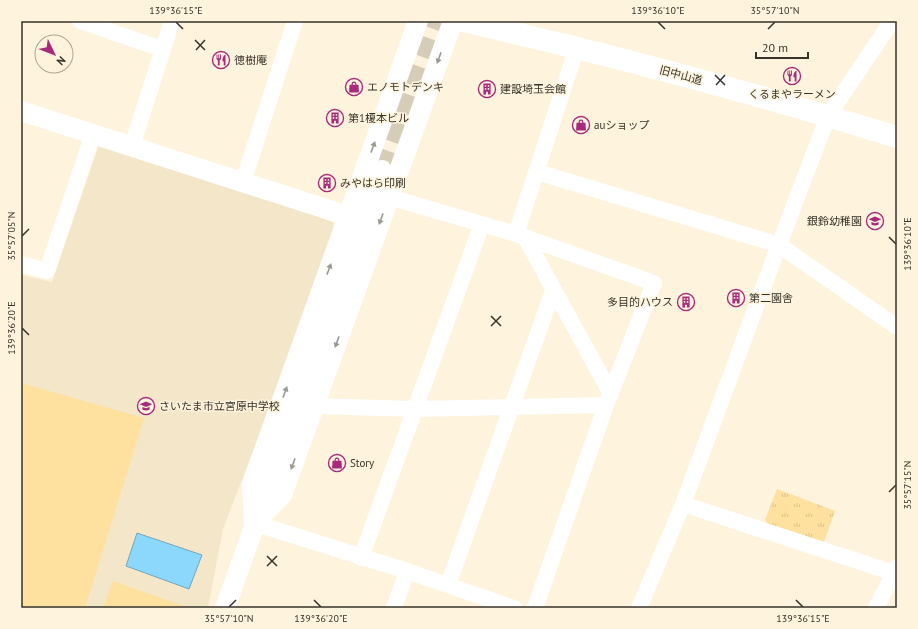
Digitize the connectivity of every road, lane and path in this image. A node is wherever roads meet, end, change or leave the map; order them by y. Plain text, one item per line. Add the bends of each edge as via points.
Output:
1 (80, 21) edge
2 (172, 21) edge
3 (295, 21) edge
4 (418, 21) edge
5 (453, 21) edge
6 (463, 21) edge
7 (892, 21) edge
8 (577, 47) junction
9 (162, 49) junction
10 (388, 105) junction
11 (21, 111) edge
12 (418, 116) junction
13 (828, 116) junction
14 (93, 134) junction
15 (897, 137) edge
16 (132, 146) junction
17 (382, 170) tunnel mouth
18 (537, 172) junction
19 (243, 182) junction
20 (389, 196) junction
21 (348, 216) junction
22 (482, 224) junction
23 (521, 236) junction
24 (779, 245) junction
25 (21, 264) edge
26 (554, 291) junction
27 (897, 327) edge
28 (608, 400) junction
29 (314, 406) junction
30 (512, 407) junction
31 (415, 409) junction
32 (683, 504) junction
33 (254, 523) junction
34 (361, 558) junction
35 (895, 570) edge
36 (407, 571) junction
37 (448, 585) junction
38 (225, 608) edge
39 (394, 608) edge
40 (514, 608) edge
41 (535, 608) edge
42 (639, 608) edge
43 (876, 608) edge

1 - 9 street
2 - 9 street
3 - 19 street
4 - 10 street
5 -> 12 street
6 - 8 main road, 旧中山道
7 - 13 street
8 - 13 main road, 旧中山道
8 - 18 street
9 - 16 street
10 - 12 street via 406,107
21 -> 10 street
11 - 14 street
12 - 20 street
13 - 15 main road, 旧中山道
13 - 24 street
14 - 16 street
14 - 25 street via 47,271
16 - 19 street
17 - 33 street
18 - 23 street
18 - 24 street
19 - 21 street
20 - 22 street
20 -> 29 street
33 -> 21 street via 252,484
22 - 23 street
22 - 31 street
23 - 26 street
23 - 28 street via 654,283
24 - 27 street
24 - 32 street
26 - 28 street
26 - 30 street
28 - 30 street
28 - 41 street
29 - 31 street
29 -> 33 street via 282,495
30 - 31 street
30 - 37 street
31 - 34 street
32 - 35 street
32 - 42 street
33 - 34 street
33 - 38 street
34 - 36 street
35 - 43 street
36 - 37 street
36 - 39 street
37 - 40 street

